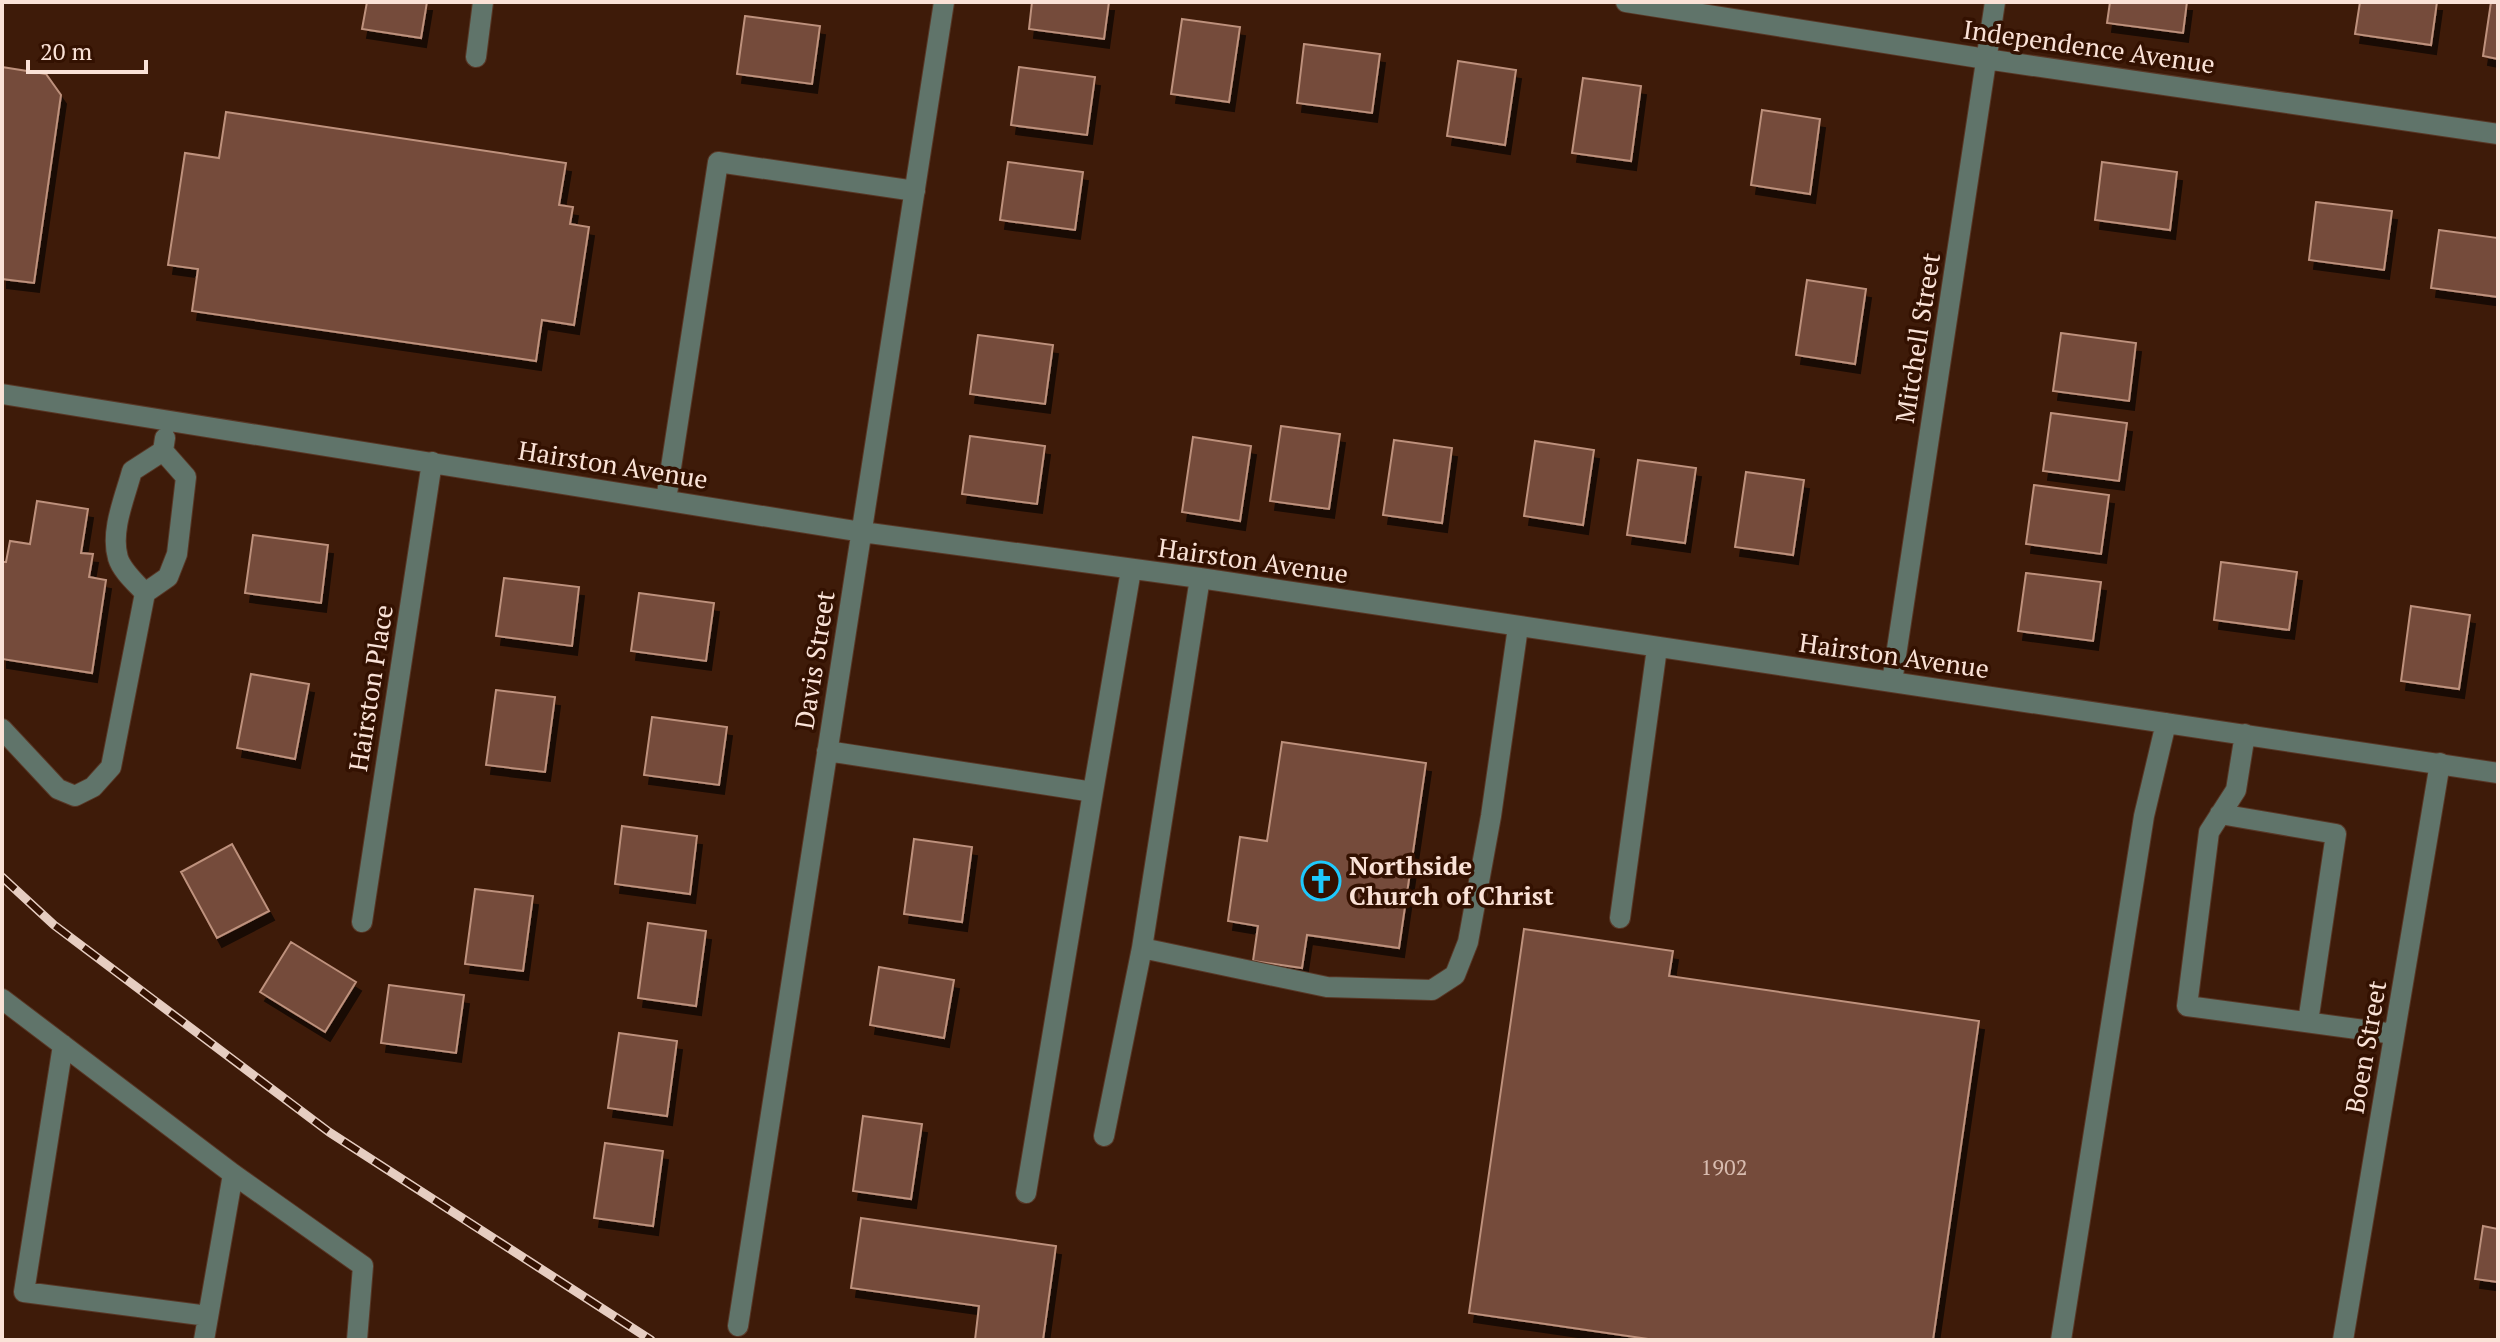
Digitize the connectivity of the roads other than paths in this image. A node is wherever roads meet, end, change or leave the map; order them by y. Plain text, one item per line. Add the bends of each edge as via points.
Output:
1 (483, 2) edge
2 (944, 2) edge
3 (1626, 2) edge
4 (1995, 2) edge
5 (476, 57) dead end
6 (1986, 59) junction
7 (2498, 134) edge
8 (915, 191) junction
9 (2, 394) edge
10 (169, 421) junction
11 (163, 451) junction
12 (432, 462) junction
13 (666, 500) junction
14 (862, 532) junction
15 (1131, 570) junction
16 (1200, 578) junction
17 (145, 593) junction
18 (1518, 627) junction
19 (1657, 648) junction
20 (1892, 682) junction
21 (2166, 723) junction
22 (2, 729) edge
23 (2245, 734) junction
24 (827, 751) junction
25 (2440, 763) junction
26 (2498, 773) edge
27 (1093, 792) junction
28 (2220, 814) junction
29 (1620, 918) dead end
30 (362, 922) dead end
31 (1142, 948) junction
32 (2, 999) edge
33 (2308, 1022) junction
34 (2394, 1034) junction
35 (63, 1045) junction
36 (1104, 1136) dead end
37 (233, 1174) junction
38 (1026, 1193) dead end
39 (208, 1316) junction
40 (738, 1326) dead end
41 (204, 1340) edge
42 (357, 1340) edge
43 (2061, 1340) edge
44 (2343, 1340) edge

1 - 5 street
2 - 8 street, Davis Street
3 - 6 street, Independence Avenue
4 - 6 street, Mitchell Street
6 - 7 street, Independence Avenue
6 - 20 street, Mitchell Street
8 - 13 street via 718,162
8 - 14 street, Davis Street
9 - 10 street, Hairston Avenue
10 - 11 street
10 - 12 street, Hairston Avenue
11 - 17 street via 186,477 177,554 168,577
11 - 17 street via 132,471 115,536 118,560
12 - 13 street, Hairston Avenue
12 - 30 street, Hairston Place
13 - 14 street, Hairston Avenue
14 - 15 street, Hairston Avenue
14 - 24 street, Davis Street
15 - 16 street, Hairston Avenue
15 - 27 street
16 - 18 street, Hairston Avenue
16 - 31 street
17 - 22 street via 115,755 93,787 75,796 58,789
18 - 19 street, Hairston Avenue
18 - 31 street via 1491,816 1468,942 1455,975 1432,990 1327,987
19 - 20 street, Hairston Avenue
19 - 29 street
20 - 21 street, Hairston Avenue
21 - 23 street, Hairston Avenue
21 - 43 street via 2144,816
23 - 25 street, Hairston Avenue
23 - 28 street via 2236,790
24 - 27 street
24 - 40 street, Davis Street
25 - 26 street, Hairston Avenue
25 - 34 street, Boen Street
27 - 38 street
28 - 33 street via 2336,834
28 - 33 street via 2209,832 2187,1006
31 - 36 street
32 - 35 street
33 - 34 street
34 - 44 street, Boen Street
35 - 37 street
35 - 39 street via 24,1292
37 - 39 street
37 - 42 street via 363,1266
39 - 41 street

